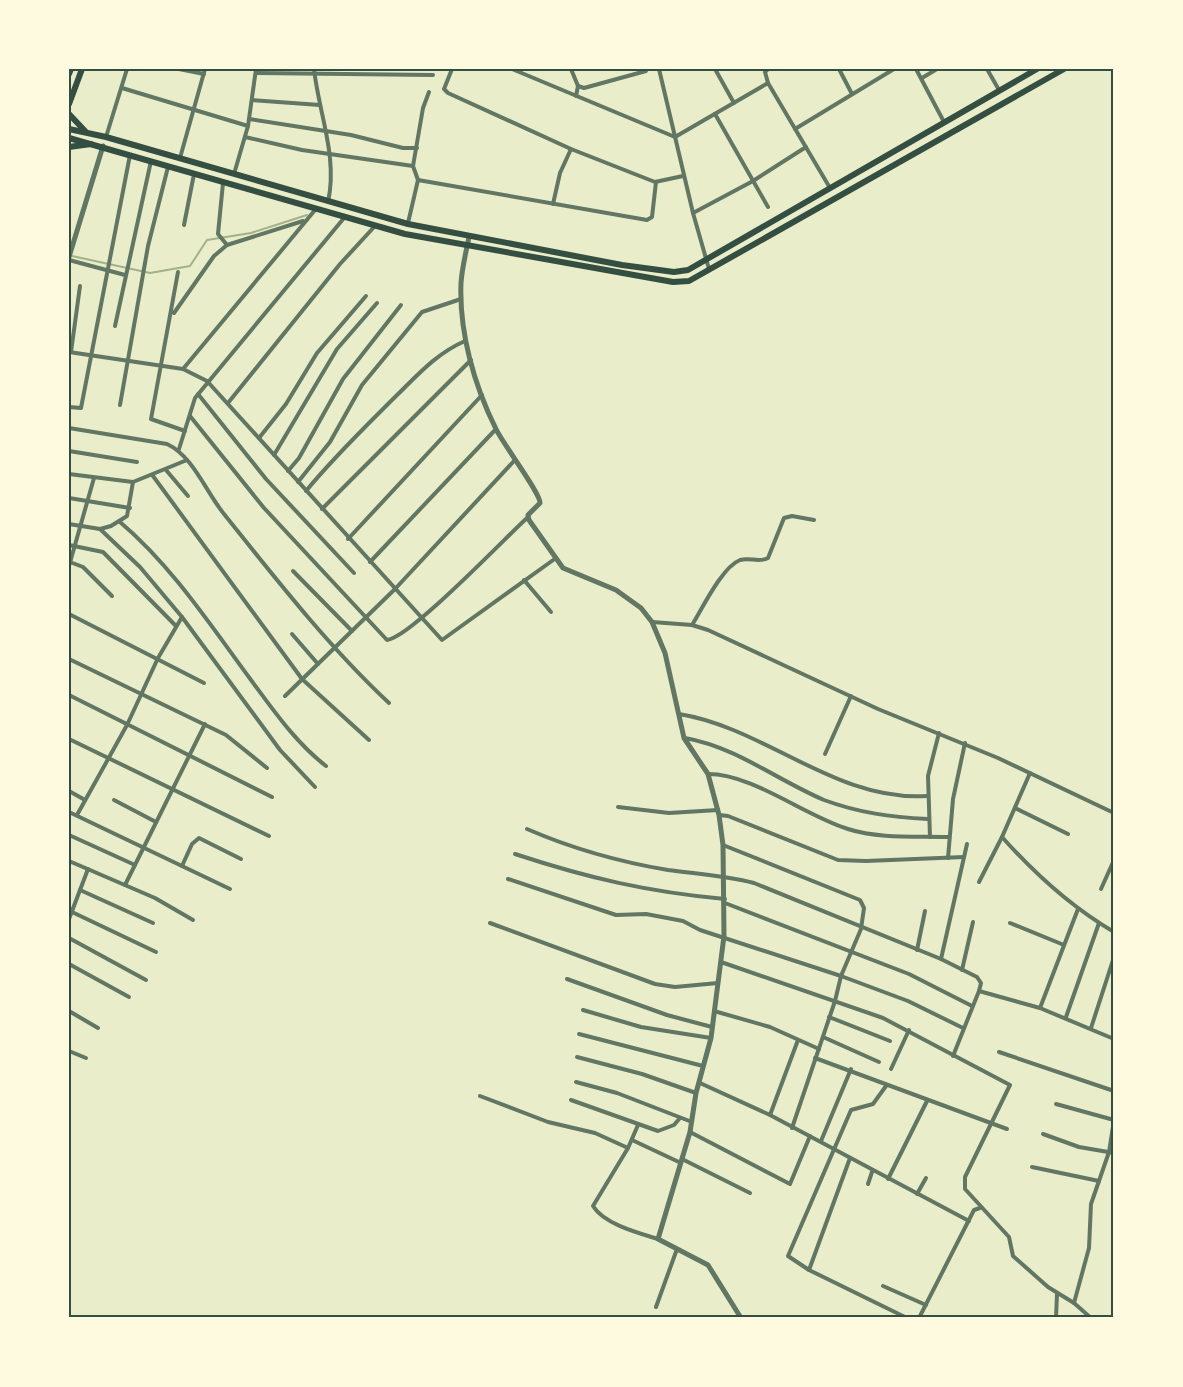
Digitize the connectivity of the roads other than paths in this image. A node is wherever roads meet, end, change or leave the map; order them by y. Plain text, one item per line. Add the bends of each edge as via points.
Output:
1 (71, 69) edge
2 (82, 69) edge
3 (128, 69) edge
4 (179, 69) edge
5 (452, 69) edge
6 (512, 69) edge
7 (571, 69) edge
8 (659, 69) edge
9 (715, 69) edge
10 (768, 69) edge
11 (839, 69) edge
12 (894, 69) edge
13 (916, 69) edge
14 (937, 69) edge
15 (987, 69) edge
16 (1037, 69) edge
17 (1064, 69) edge
18 (256, 71) edge
19 (314, 71) edge
20 (646, 71) dead end
21 (205, 72) edge
22 (69, 74) edge
23 (433, 75) dead end
24 (922, 78) junction
25 (768, 82) junction
26 (578, 86) junction
27 (122, 88) junction
28 (999, 90) junction
29 (429, 92) dead end
30 (852, 94) junction
31 (576, 96) junction
32 (252, 100) junction
33 (734, 103) junction
34 (69, 104) edge
35 (321, 105) junction
36 (194, 109) junction
37 (69, 114) edge
38 (715, 114) junction
39 (249, 119) junction
40 (944, 122) junction
41 (248, 126) junction
42 (69, 129) edge
43 (795, 129) junction
44 (86, 132) junction
45 (326, 132) junction
46 (245, 136) junction
47 (106, 137) junction
48 (675, 137) junction
49 (69, 138) edge
50 (92, 144) junction
51 (103, 146) junction
52 (69, 147) edge
53 (806, 147) junction
54 (417, 148) junction
55 (571, 149) junction
56 (130, 154) junction
57 (330, 154) junction
58 (180, 158) junction
59 (151, 161) junction
60 (168, 166) junction
61 (413, 166) junction
62 (194, 174) junction
63 (234, 174) junction
64 (683, 176) junction
65 (418, 180) junction
66 (753, 181) junction
67 (656, 182) junction
68 (224, 183) junction
69 (830, 188) junction
70 (328, 203) junction
71 (554, 204) junction
72 (768, 207) dead end
73 (315, 210) junction
74 (693, 213) junction
75 (344, 218) junction
76 (304, 220) junction
77 (408, 224) junction
78 (184, 225) dead end
79 (375, 226) junction
80 (469, 237) junction
81 (227, 245) junction
82 (467, 246) junction
83 (69, 259) edge
84 (705, 260) junction
85 (709, 269) junction
86 (107, 272) junction
87 (178, 272) dead end
88 (125, 275) junction
89 (80, 286) dead end
90 (366, 296) dead end
91 (461, 299) junction
92 (377, 303) dead end
93 (401, 305) dead end
94 (172, 315) junction
95 (116, 326) dead end
96 (465, 341) junction
97 (70, 352) edge
98 (91, 355) junction
99 (471, 360) junction
100 (130, 361) junction
101 (162, 366) junction
102 (183, 369) junction
103 (207, 381) junction
104 (198, 394) junction
105 (482, 395) junction
106 (228, 403) junction
107 (120, 405) dead end
108 (69, 406) edge
109 (190, 416) junction
110 (69, 428) edge
111 (496, 429) junction
112 (185, 431) junction
113 (259, 438) junction
114 (179, 449) junction
115 (69, 451) edge
116 (274, 455) junction
117 (187, 460) junction
118 (514, 461) junction
119 (137, 462) dead end
120 (166, 470) junction
121 (288, 471) junction
122 (69, 474) edge
123 (153, 476) junction
124 (94, 478) junction
125 (133, 482) junction
126 (298, 482) junction
127 (306, 491) junction
128 (188, 496) dead end
129 (69, 498) edge
130 (88, 501) junction
131 (130, 508) junction
132 (322, 509) junction
133 (528, 517) junction
134 (814, 520) dead end
135 (120, 522) junction
136 (69, 524) edge
137 (80, 525) junction
138 (100, 529) junction
139 (348, 539) junction
140 (69, 545) edge
141 (75, 546) junction
142 (556, 558) junction
143 (370, 562) junction
144 (70, 564) edge
145 (293, 571) dead end
146 (354, 573) dead end
147 (524, 580) junction
148 (395, 589) junction
149 (112, 596) dead end
150 (550, 612) dead end
151 (69, 614) edge
152 (182, 617) junction
153 (422, 617) junction
154 (365, 618) junction
155 (652, 622) junction
156 (692, 625) junction
157 (176, 627) junction
158 (352, 631) junction
159 (291, 634) dead end
160 (336, 647) junction
161 (158, 658) junction
162 (69, 659) edge
163 (318, 664) junction
164 (302, 679) junction
165 (204, 683) dead end
166 (141, 693) junction
167 (69, 695) edge
168 (285, 696) dead end
169 (851, 696) junction
170 (389, 703) dead end
171 (678, 714) junction
172 (127, 724) junction
173 (205, 724) junction
174 (939, 733) junction
175 (684, 738) junction
176 (69, 739) edge
177 (369, 740) dead end
178 (965, 743) junction
179 (825, 754) dead end
180 (189, 756) junction
181 (108, 758) junction
182 (326, 766) dead end
183 (267, 768) dead end
184 (1029, 773) junction
185 (708, 774) junction
186 (315, 787) dead end
187 (69, 790) edge
188 (171, 790) junction
189 (927, 796) junction
190 (272, 797) dead end
191 (85, 800) junction
192 (114, 800) dead end
193 (618, 807) dead end
194 (1015, 808) junction
195 (69, 812) edge
196 (718, 813) junction
197 (1114, 813) edge
198 (76, 815) junction
199 (928, 819) junction
200 (156, 822) junction
201 (527, 829) dead end
202 (1068, 834) dead end
203 (69, 835) edge
204 (268, 836) dead end
205 (930, 837) junction
206 (948, 837) junction
207 (1002, 837) junction
208 (967, 844) dead end
209 (723, 845) junction
210 (144, 847) junction
211 (515, 854) dead end
212 (964, 857) junction
213 (948, 858) junction
214 (241, 859) dead end
215 (1114, 860) edge
216 (69, 861) edge
217 (135, 865) junction
218 (183, 866) junction
219 (88, 869) junction
220 (723, 875) junction
221 (508, 879) dead end
222 (979, 882) dead end
223 (125, 885) junction
224 (230, 889) dead end
225 (1101, 889) dead end
226 (80, 890) junction
227 (725, 901) junction
228 (1078, 909) junction
229 (925, 911) dead end
230 (72, 912) junction
231 (69, 919) edge
232 (193, 920) dead end
233 (973, 922) dead end
234 (153, 923) dead end
235 (489, 923) dead end
236 (1010, 923) dead end
237 (1099, 923) junction
238 (861, 929) junction
239 (1114, 932) edge
240 (724, 936) junction
241 (69, 938) edge
242 (1064, 945) junction
243 (917, 950) junction
244 (156, 952) dead end
245 (850, 953) junction
246 (1114, 957) edge
247 (941, 959) junction
248 (721, 962) junction
249 (69, 964) edge
250 (962, 970) junction
251 (841, 976) junction
252 (567, 979) dead end
253 (146, 980) dead end
254 (718, 983) junction
255 (979, 991) junction
256 (129, 997) dead end
257 (835, 1002) junction
258 (972, 1006) junction
259 (1040, 1008) junction
260 (583, 1010) dead end
261 (69, 1011) edge
262 (714, 1011) junction
263 (830, 1017) junction
264 (1066, 1017) junction
265 (712, 1027) junction
266 (98, 1028) dead end
267 (963, 1028) junction
268 (1091, 1028) junction
269 (909, 1030) junction
270 (579, 1034) dead end
271 (823, 1037) junction
272 (711, 1038) junction
273 (1114, 1039) edge
274 (798, 1040) junction
275 (890, 1041) dead end
276 (819, 1048) junction
277 (69, 1052) edge
278 (999, 1052) dead end
279 (953, 1056) junction
280 (577, 1057) dead end
281 (86, 1058) dead end
282 (815, 1058) junction
283 (879, 1062) dead end
284 (706, 1066) junction
285 (891, 1068) dead end
286 (851, 1069) junction
287 (576, 1082) dead end
288 (700, 1083) junction
289 (886, 1086) junction
290 (1114, 1091) edge
291 (696, 1094) junction
292 (480, 1096) dead end
293 (572, 1100) dead end
294 (927, 1101) junction
295 (1056, 1104) dead end
296 (770, 1115) junction
297 (680, 1118) junction
298 (1114, 1120) edge
299 (692, 1122) junction
300 (991, 1122) junction
301 (638, 1125) junction
302 (792, 1128) junction
303 (1007, 1129) dead end
304 (690, 1132) junction
305 (1043, 1134) dead end
306 (810, 1136) junction
307 (632, 1140) junction
308 (821, 1142) junction
309 (628, 1148) junction
310 (835, 1150) junction
311 (1108, 1152) junction
312 (1114, 1153) edge
313 (850, 1158) junction
314 (682, 1161) junction
315 (1032, 1167) dead end
316 (872, 1172) junction
317 (926, 1178) dead end
318 (888, 1179) junction
319 (1099, 1181) junction
320 (868, 1184) dead end
321 (750, 1193) dead end
322 (917, 1194) junction
323 (980, 1208) junction
324 (969, 1221) junction
325 (658, 1239) junction
326 (677, 1249) junction
327 (809, 1270) junction
328 (883, 1286) dead end
329 (1057, 1294) junction
330 (1074, 1304) junction
331 (926, 1305) junction
332 (656, 1307) dead end
333 (741, 1318) edge
334 (907, 1318) edge
335 (919, 1318) edge
336 (1056, 1318) edge
337 (1091, 1318) edge

1 - 22 main road
2 - 34 main road
3 - 27 street
4 - 21 street
5 - 55 street via 444,90 448,93
6 - 31 street
7 - 26 street
8 - 48 street
9 - 33 street
10 - 25 street
11 - 30 street
12 - 30 street
13 - 24 street
14 - 24 street
15 - 28 street
16 - 28 main road
17 - 85 main road
18 - 19 street
18 - 32 street
19 - 23 street
19 - 35 street
20 - 26 street
21 - 36 street
24 - 40 street
25 - 33 street
25 - 43 street
26 - 31 street
27 - 36 street
27 - 47 street
28 - 40 main road
29 - 54 street
30 - 43 street
31 - 48 street
32 - 35 street
32 - 39 street
33 - 38 street
35 - 45 street
36 - 41 street
36 - 58 street
37 - 44 main road
38 - 48 street
38 - 66 street
39 - 41 street
39 - 45 street
40 - 69 main road
41 - 46 street
42 - 44 main road
43 - 53 street
44 - 47 main road
45 - 54 street
45 - 57 street
46 - 57 street
46 - 63 street
47 - 58 main road
48 - 64 street
49 - 50 main road
50 - 51 main road
50 - 52 main road
51 - 56 main road
51 - 83 street
53 - 66 street
53 - 69 street
54 - 61 street
55 - 67 street
55 - 71 street via 560,173
56 - 59 main road
56 - 86 street
57 - 61 street
57 - 70 street via 332,183
58 - 63 main road
59 - 60 main road
59 - 88 street
60 - 62 main road
60 - 100 street via 148,246
61 - 65 street
62 - 68 main road
62 - 78 street
63 - 70 main road
64 - 67 street
64 - 74 street
65 - 71 street
65 - 77 street
66 - 72 street
66 - 74 street
67 - 71 street via 652,217 647,220
68 - 73 main road
68 - 81 street via 218,234
69 - 84 main road
70 - 77 main road
73 - 75 main road
73 - 76 street
74 - 84 street
75 - 79 main road
75 - 103 street
76 - 81 street
76 - 102 street
77 - 80 main road
79 - 82 main road
79 - 106 street
80 - 82 street
80 - 84 main road via 674,272 688,270
81 - 94 street via 214,256
82 - 85 main road via 673,282 689,281
82 - 91 street
83 - 86 street
84 - 85 street
86 - 88 street
86 - 98 street
87 - 94 street
88 - 95 street
89 - 97 street
90 - 113 street via 317,353 286,404
91 - 96 street
91 - 126 street via 422,312 362,385 330,442
92 - 116 street via 337,349
93 - 121 street via 343,379
94 - 101 street
96 - 99 street
96 - 127 street via 422,369 329,462
97 - 98 street
98 - 100 street
98 - 108 street via 81,408
99 - 105 street
99 - 132 street
100 - 101 street
100 - 107 street
101 - 102 street
101 - 112 street via 151,419
102 - 103 street
103 - 104 street
103 - 106 street
104 - 109 street
104 - 146 street via 266,479
105 - 111 street
105 - 139 street
106 - 113 street
109 - 112 street
109 - 154 street via 264,508
110 - 114 street
111 - 118 street
111 - 143 street
112 - 114 street
113 - 116 street
114 - 117 street
115 - 119 street
116 - 121 street
117 - 120 street
117 - 160 street via 251,548
118 - 133 street via 541,499
118 - 148 street
120 - 123 street
120 - 128 street
121 - 126 street
122 - 124 street
123 - 125 street
123 - 164 street
124 - 125 street
124 - 130 street
125 - 131 street
126 - 127 street
127 - 132 street
129 - 130 street
130 - 131 street
130 - 137 street
131 - 135 street
132 - 139 street
133 - 142 street
133 - 153 street
134 - 156 street via 784,518 768,558 735,563 714,588
135 - 138 street
135 - 182 street via 142,541 192,601 288,729
136 - 137 street
137 - 138 street
137 - 141 street
138 - 152 street via 140,567
139 - 143 street
140 - 141 street
141 - 144 street
141 - 157 street via 104,552
142 - 147 street
142 - 155 street via 563,568 616,590 641,608
143 - 148 street
144 - 149 street via 82,567
145 - 158 street
147 - 150 street
147 - 153 street via 445,639
148 - 153 street
148 - 154 street
151 - 161 street
152 - 157 street
152 - 186 street via 280,750
153 - 154 street via 391,640
154 - 158 street
155 - 156 street
155 - 171 street via 661,639
156 - 169 street
157 - 161 street
158 - 160 street
159 - 163 street
160 - 163 street
160 - 170 street
161 - 165 street
161 - 166 street
162 - 166 street
163 - 164 street
164 - 168 street
164 - 177 street
166 - 172 street
166 - 173 street
167 - 172 street
169 - 174 street
169 - 179 street
171 - 175 street
171 - 189 street via 725,726 863,788 905,798
172 - 180 street
172 - 181 street
173 - 180 street
173 - 183 street via 245,748
174 - 178 street
174 - 189 street
175 - 185 street
175 - 199 street via 727,750 823,799 870,815
176 - 181 street
178 - 184 street
178 - 206 street
180 - 188 street
180 - 190 street
181 - 188 street
181 - 191 street
184 - 194 street
184 - 197 street
185 - 196 street
185 - 205 street via 736,777 848,830
187 - 191 street
188 - 200 street
188 - 204 street
189 - 199 street
191 - 198 street
192 - 200 street
193 - 196 street
194 - 202 street
194 - 207 street
195 - 198 street
196 - 209 street
196 - 213 street via 838,860
198 - 210 street
199 - 205 street
200 - 210 street
201 - 220 street via 612,858 676,871
203 - 217 street
205 - 206 street
206 - 213 street
207 - 222 street
207 - 228 street via 1033,871
208 - 212 street
209 - 220 street
209 - 238 street via 860,900 864,908
210 - 217 street
210 - 218 street
211 - 227 street via 604,881
212 - 213 street
212 - 247 street
214 - 218 street via 199,838 192,844
215 - 225 street
216 - 219 street
217 - 223 street
218 - 224 street
219 - 223 street
219 - 226 street
220 - 227 street
220 - 238 street
221 - 240 street via 616,915 646,914 672,919
223 - 232 street
226 - 230 street
226 - 234 street
227 - 240 street
227 - 245 street
228 - 237 street
228 - 242 street
229 - 243 street
230 - 231 street
230 - 244 street
233 - 250 street
235 - 254 street via 655,984 675,987
236 - 242 street
237 - 239 street
237 - 264 street
238 - 243 street
238 - 245 street
240 - 248 street
240 - 251 street
241 - 253 street
242 - 259 street
243 - 247 street
245 - 251 street
245 - 258 street via 909,974
246 - 268 street
247 - 250 street
248 - 254 street
248 - 257 street
249 - 256 street
250 - 255 street via 980,980
251 - 257 street
251 - 267 street via 908,1001
252 - 265 street
254 - 262 street
255 - 258 street
255 - 259 street
257 - 263 street
257 - 269 street
258 - 267 street
259 - 264 street
260 - 272 street via 641,1027
261 - 266 street
262 - 265 street
262 - 274 street
263 - 271 street
263 - 275 street
264 - 268 street
265 - 272 street
267 - 279 street
268 - 273 street
269 - 279 street
269 - 285 street
270 - 284 street
271 - 276 street
271 - 283 street
272 - 284 street
274 - 276 street
274 - 296 street
276 - 282 street
277 - 281 street
278 - 290 street
279 - 300 street via 1010,1085
280 - 291 street via 642,1074
282 - 286 street
282 - 302 street
284 - 288 street
286 - 289 street
286 - 308 street
287 - 297 street via 617,1093
288 - 291 street
288 - 296 street
289 - 294 street
289 - 310 street via 873,1104 851,1110
291 - 299 street
292 - 309 street via 548,1122 595,1133
293 - 301 street
294 - 300 street
294 - 318 street
295 - 298 street
296 - 302 street
297 - 299 street
297 - 301 street via 663,1131
298 - 311 street
299 - 304 street
300 - 303 street
300 - 323 street via 964,1181 964,1189
301 - 307 street
302 - 306 street
304 - 306 street via 790,1184
304 - 314 street
305 - 311 street
306 - 308 street
307 - 309 street
307 - 314 street
308 - 310 street
309 - 325 street via 593,1206 618,1224
310 - 313 street
310 - 327 street via 788,1254
311 - 312 street
311 - 319 street
313 - 316 street
313 - 327 street
314 - 321 street
314 - 325 street
315 - 319 street
316 - 318 street
316 - 320 street
317 - 322 street
318 - 322 street
319 - 330 street via 1091,1204 1089,1248
322 - 324 street
323 - 324 street via 974,1210
323 - 329 street via 1009,1237 1013,1256
324 - 331 street
325 - 326 street
326 - 332 street
326 - 333 street via 713,1270
327 - 334 street
328 - 331 street
329 - 330 street
329 - 336 street
330 - 337 street
331 - 335 street

